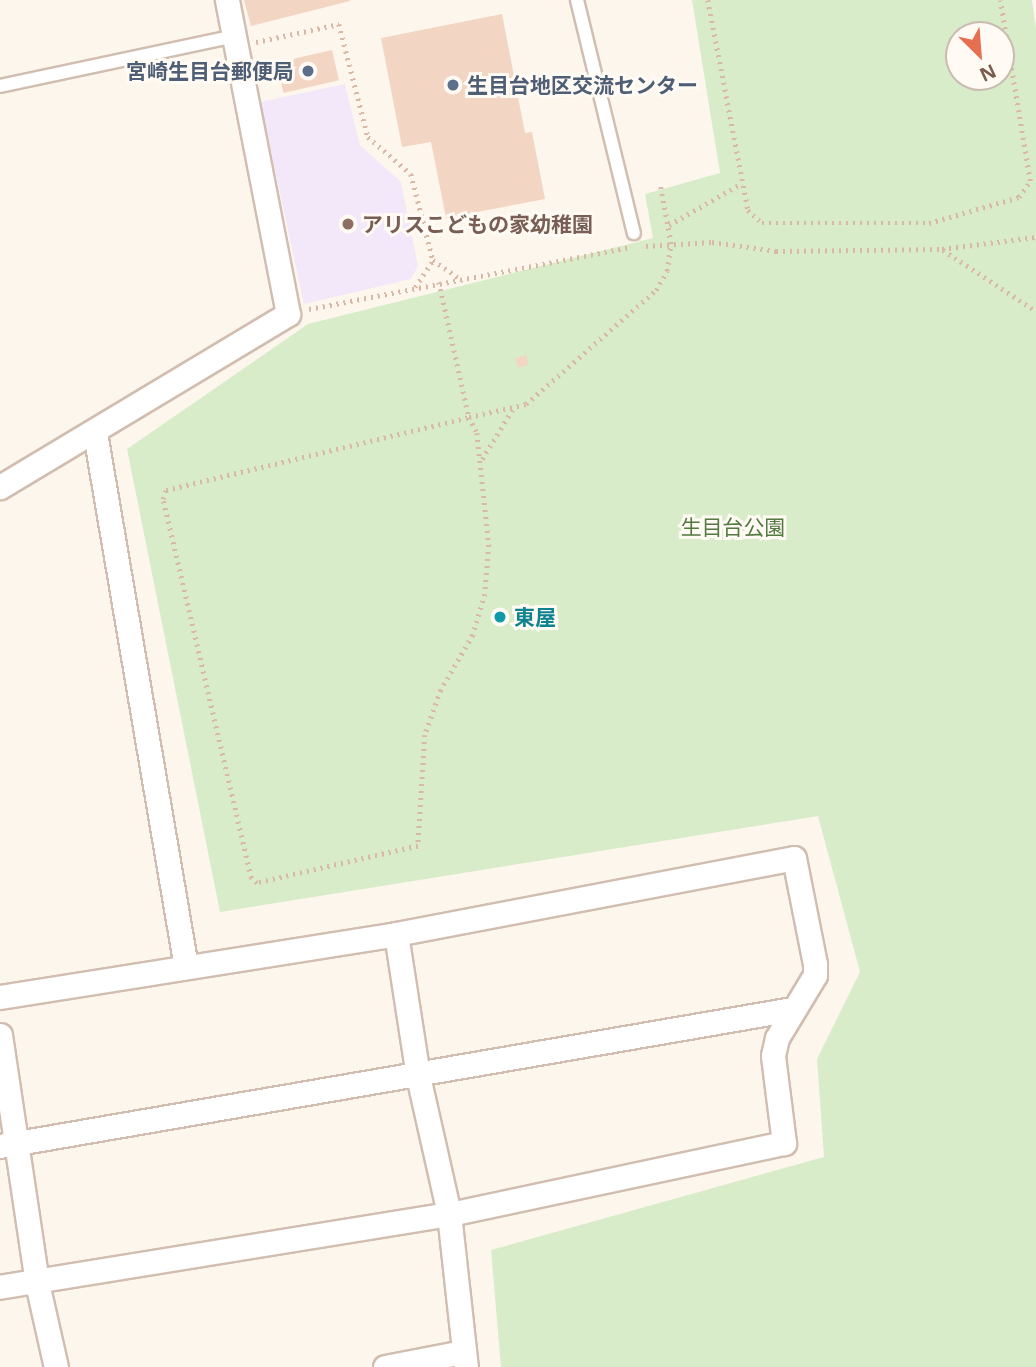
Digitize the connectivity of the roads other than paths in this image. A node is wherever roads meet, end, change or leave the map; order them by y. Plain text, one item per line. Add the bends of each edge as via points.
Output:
1 (227, 0) edge
2 (577, 0) edge
3 (237, 41) junction
4 (0, 86) edge
5 (634, 233) dead end
6 (95, 433) junction
7 (0, 487) edge
8 (396, 934) junction
9 (186, 967) junction
10 (0, 997) edge
11 (792, 1009) junction
12 (0, 1035) edge
13 (418, 1076) junction
14 (8, 1144) edge
15 (449, 1214) junction
16 (37, 1283) junction
17 (0, 1287) edge
18 (464, 1359) edge
19 (56, 1367) edge
20 (386, 1367) edge

1 - 3 street
2 - 5 lane
3 - 4 lane
3 - 6 street via 288,314
6 - 7 street
6 - 9 street
8 - 9 street
8 - 11 street via 794,858 815,964 814,975
8 - 13 street
9 - 10 street
11 - 13 street
11 - 15 street via 773,1056 784,1143
12 - 14 street
13 - 14 street
13 - 15 street
14 - 16 street
15 - 16 street
15 - 18 street
16 - 17 street
16 - 19 street
18 - 20 street

